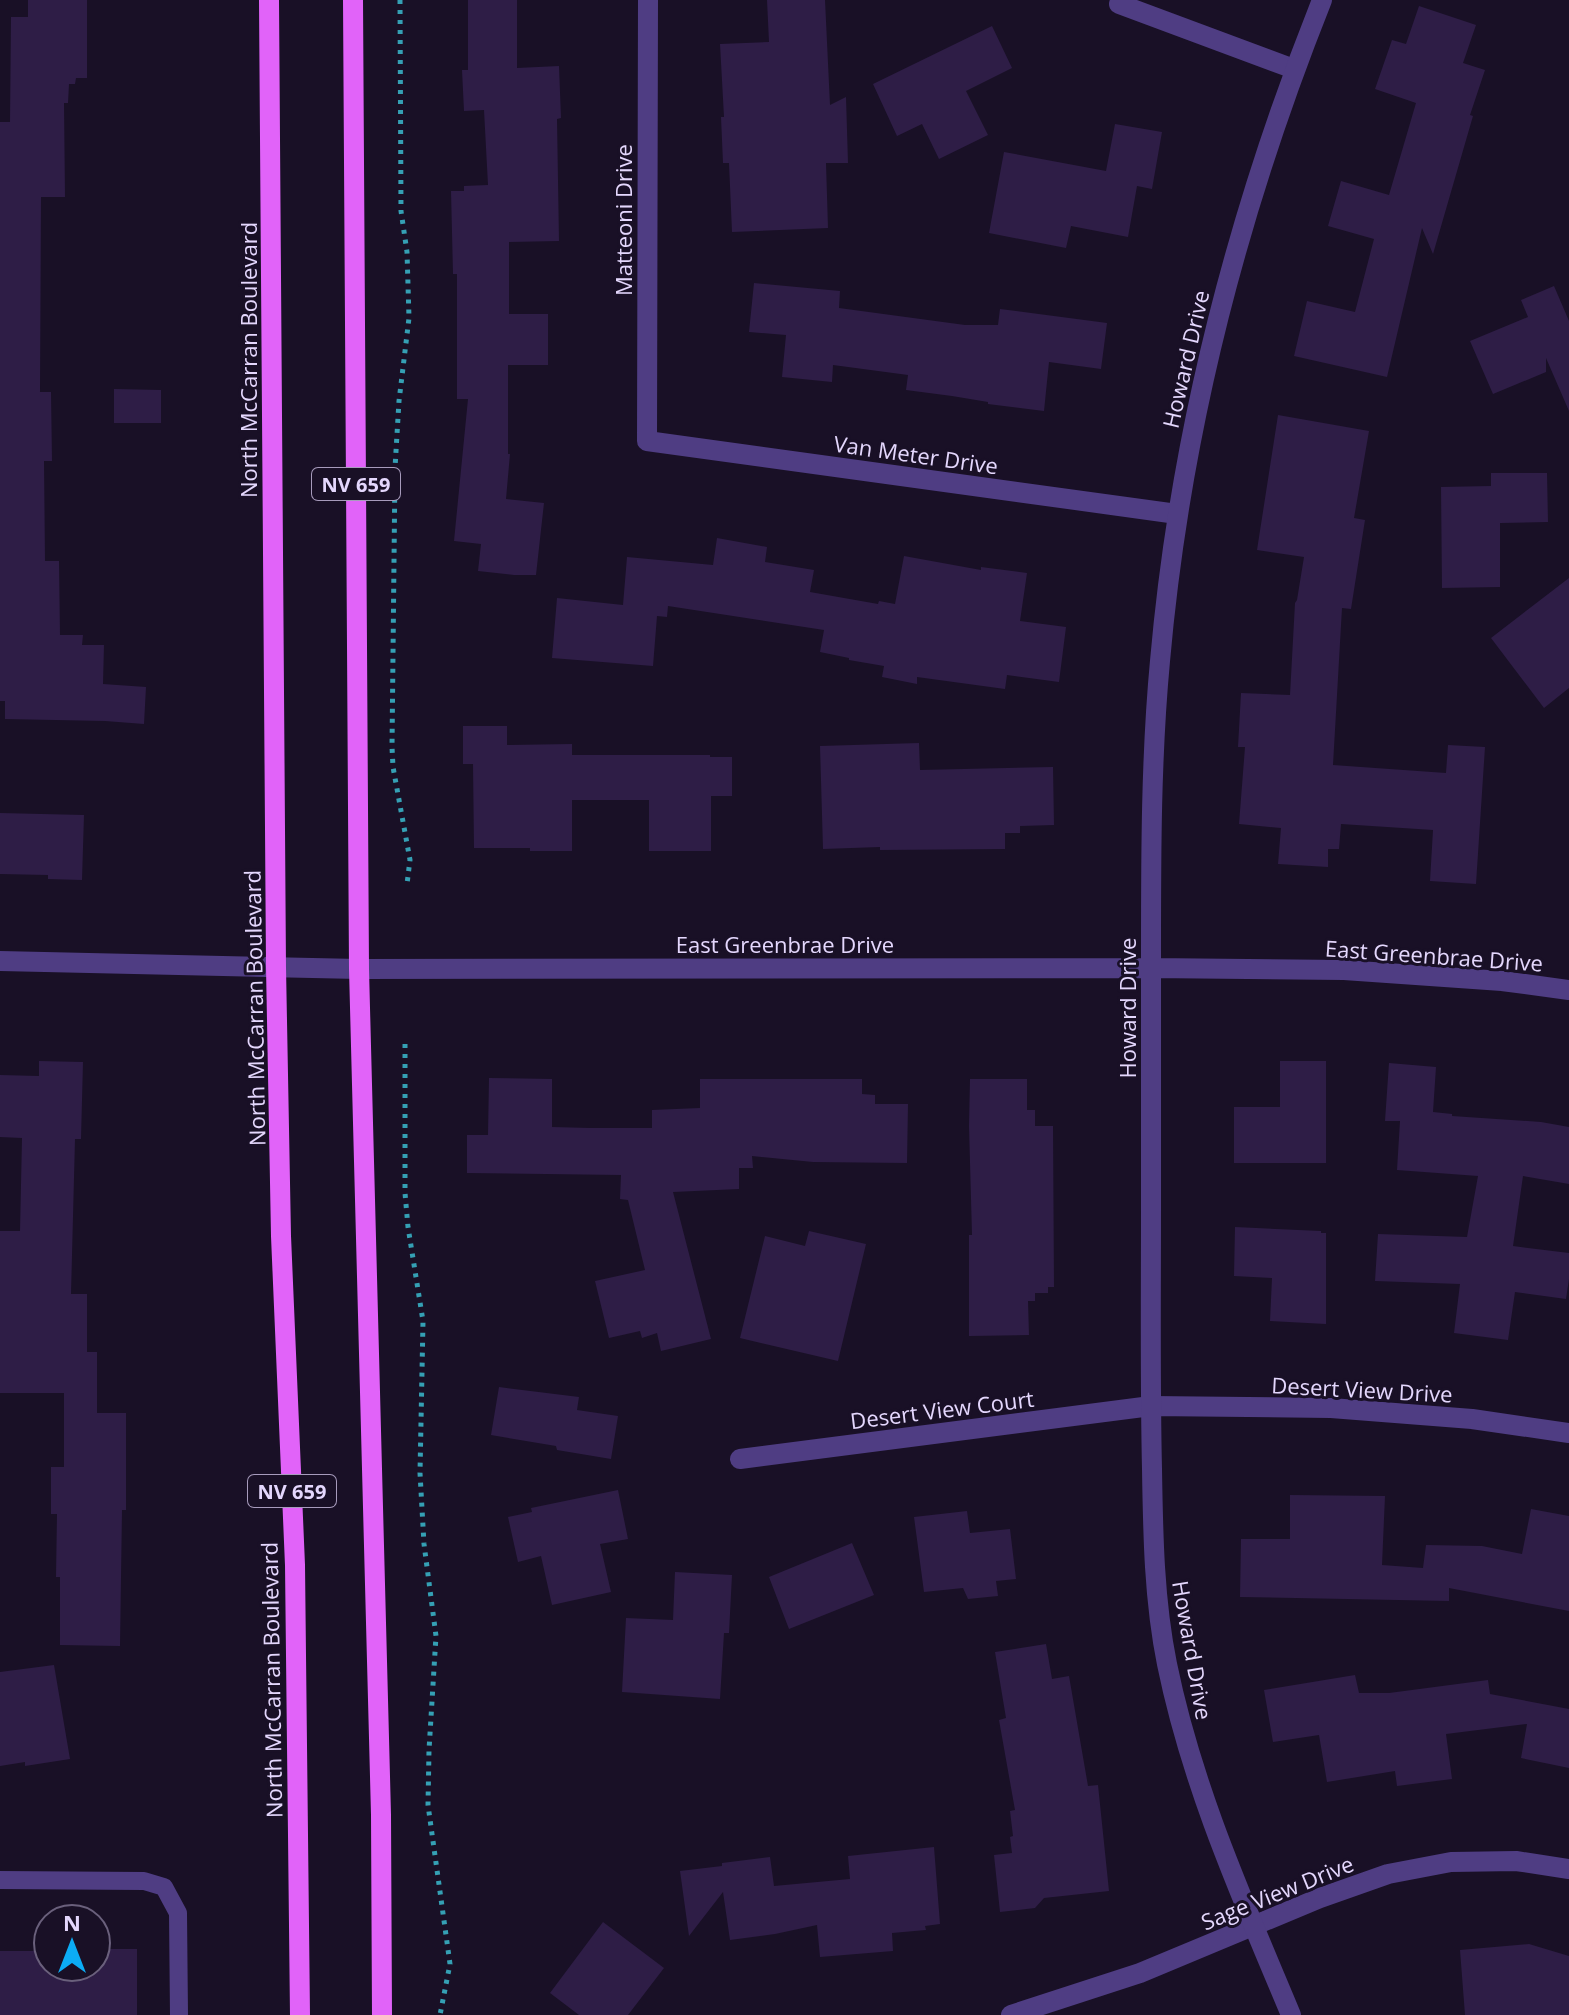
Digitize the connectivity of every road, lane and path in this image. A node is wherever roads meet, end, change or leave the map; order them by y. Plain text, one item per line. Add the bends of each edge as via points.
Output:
1 (269, 0) edge
2 (353, 0) edge
3 (400, 0) edge
4 (648, 0) edge
5 (1322, 0) edge
6 (1119, 4) dead end
7 (1294, 69) junction
8 (647, 441) joint
9 (1177, 514) junction
10 (407, 884) dead end
11 (0, 961) edge
12 (276, 967) junction
13 (1151, 968) junction
14 (359, 969) junction
15 (1569, 990) edge
16 (405, 1044) dead end
17 (1151, 1406) junction
18 (1569, 1433) edge
19 (740, 1459) dead end
20 (1569, 1869) edge
21 (0, 1880) edge
22 (1254, 1926) junction
23 (179, 2015) edge
24 (300, 2015) edge
25 (382, 2015) edge
26 (440, 2015) edge
27 (1011, 2015) edge
28 (1291, 2015) edge

1 - 12 main road, North McCarran Boulevard / NV 659
2 - 14 main road, NV 659
3 - 10 path via 401,211 409,318 395,468 392,747 410,860
4 - 8 street, Matteoni Drive
5 - 7 street, Howard Drive
6 - 7 street
7 - 9 street, Howard Drive via 1248,206 1207,358
8 - 9 street, Van Meter Drive
9 - 13 street, Howard Drive via 1159,662
11 - 12 street, East Greenbrae Drive
12 - 14 street, East Greenbrae Drive
12 - 24 main road, North McCarran Boulevard / NV 659 via 295,1565
13 - 14 street, East Greenbrae Drive
13 - 15 street, East Greenbrae Drive via 1344,970
13 - 17 street, Howard Drive
14 - 25 main road, NV 659
16 - 26 path via 405,1193 423,1321 420,1473 436,1636 428,1805 450,1964
17 - 18 street, Desert View Drive via 1331,1408
17 - 19 street, Desert View Court
17 - 22 street, Howard Drive via 1153,1560 1166,1661 1191,1760
20 - 22 street, Sage View Drive via 1516,1861 1451,1862 1388,1874
21 - 23 lane via 144,1881 164,1887 178,1913
22 - 27 street, Sage View Drive via 1140,1973
22 - 28 street, Howard Drive

